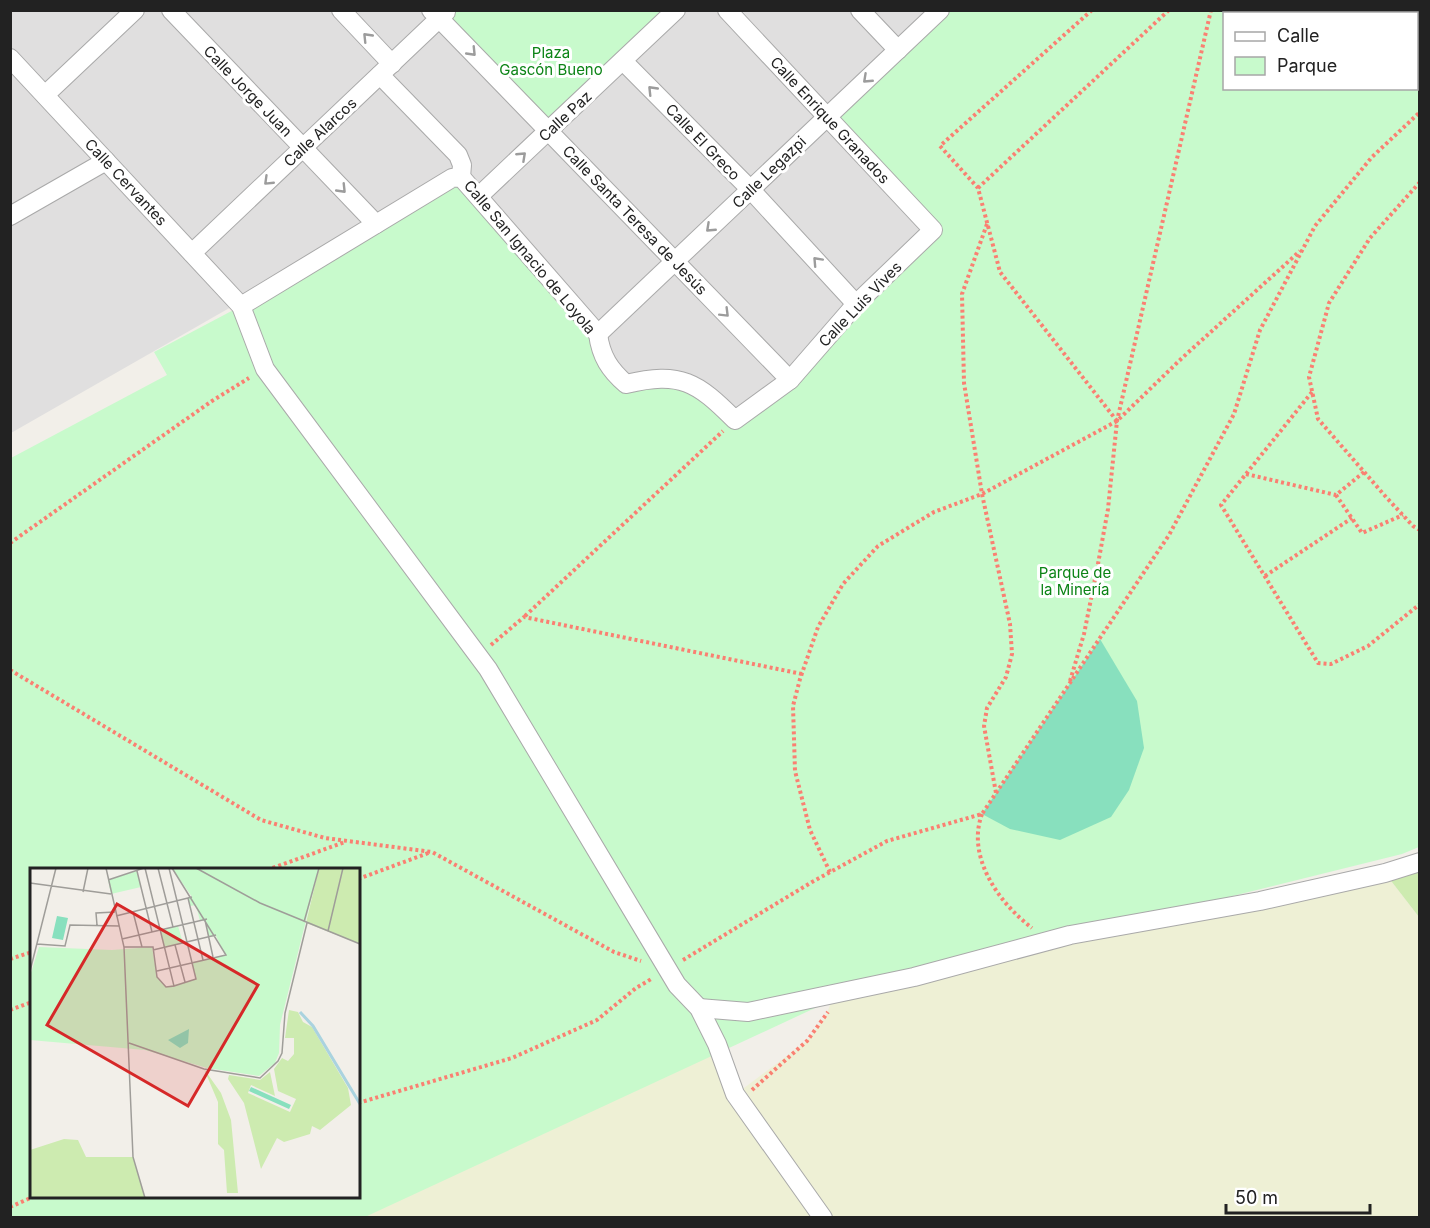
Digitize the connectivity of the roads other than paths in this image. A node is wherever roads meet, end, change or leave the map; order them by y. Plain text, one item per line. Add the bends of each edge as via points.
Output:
1 (135, 10) edge
2 (171, 10) edge
3 (341, 10) edge
4 (676, 10) edge
5 (727, 10) edge
6 (860, 10) edge
7 (940, 10) edge
8 (439, 13) edge
9 (898, 50) junction
10 (10, 58) edge
11 (623, 61) junction
12 (386, 69) junction
13 (18, 79) edge
14 (45, 95) junction
15 (828, 116) junction
16 (549, 130) junction
17 (302, 148) junction
18 (106, 161) junction
19 (457, 177) junction
20 (750, 190) junction
21 (479, 196) junction
22 (10, 216) edge
23 (376, 224) junction
24 (933, 230) joint
25 (192, 253) junction
26 (674, 262) junction
27 (856, 304) junction
28 (241, 306) junction
29 (597, 334) junction
30 (790, 380) junction
31 (1419, 862) edge
32 (699, 1008) junction
33 (823, 1218) edge

1 - 14 street
2 - 17 street, Calle Jorge Juan
12 -> 3 street, Calle San Ignacio de Loyola
4 - 11 street, Calle Paz
5 - 15 street, Calle Enrique Granados
6 - 9 street
7 - 9 street, Calle Legazpi
8 - 12 street, Calle Alarcos
8 -> 16 street, Calle Santa Teresa de Jesús
9 -> 15 street, Calle Legazpi
10 - 13 street, Calle Cervantes
11 - 16 street, Calle Paz
20 -> 11 street, Calle El Greco
12 - 17 street, Calle Alarcos
12 - 19 street, Calle San Ignacio de Loyola via 458,155 462,165
13 - 14 street, Calle Cervantes
14 - 18 street, Calle Cervantes
15 - 20 street, Calle Legazpi
15 - 24 street, Calle Enrique Granados
21 -> 16 street, Calle Paz
16 - 26 street, Calle Santa Teresa de Jesús
17 -> 23 street, Calle Jorge Juan
17 -> 25 street, Calle Alarcos
18 - 22 street
18 - 25 street, Calle Cervantes
19 - 21 street, Calle San Ignacio de Loyola
19 - 23 street
20 -> 26 street, Calle Legazpi
27 -> 20 street, Calle El Greco
21 - 29 street, Calle San Ignacio de Loyola
23 - 28 street
24 - 27 street, Calle Luis Vives
25 - 28 street, Calle Cervantes
26 - 29 street, Calle Legazpi
26 -> 30 street, Calle Santa Teresa de Jesús
27 - 30 street, Calle Luis Vives
28 - 32 street via 264,369 488,669 667,969
29 - 30 street, Calle San Ignacio de Loyola via 599,348 612,372 626,384 667,378 690,384 709,394 735,420
31 - 32 street via 1260,902 1070,935 914,977 748,1012
32 - 33 street via 735,1094

